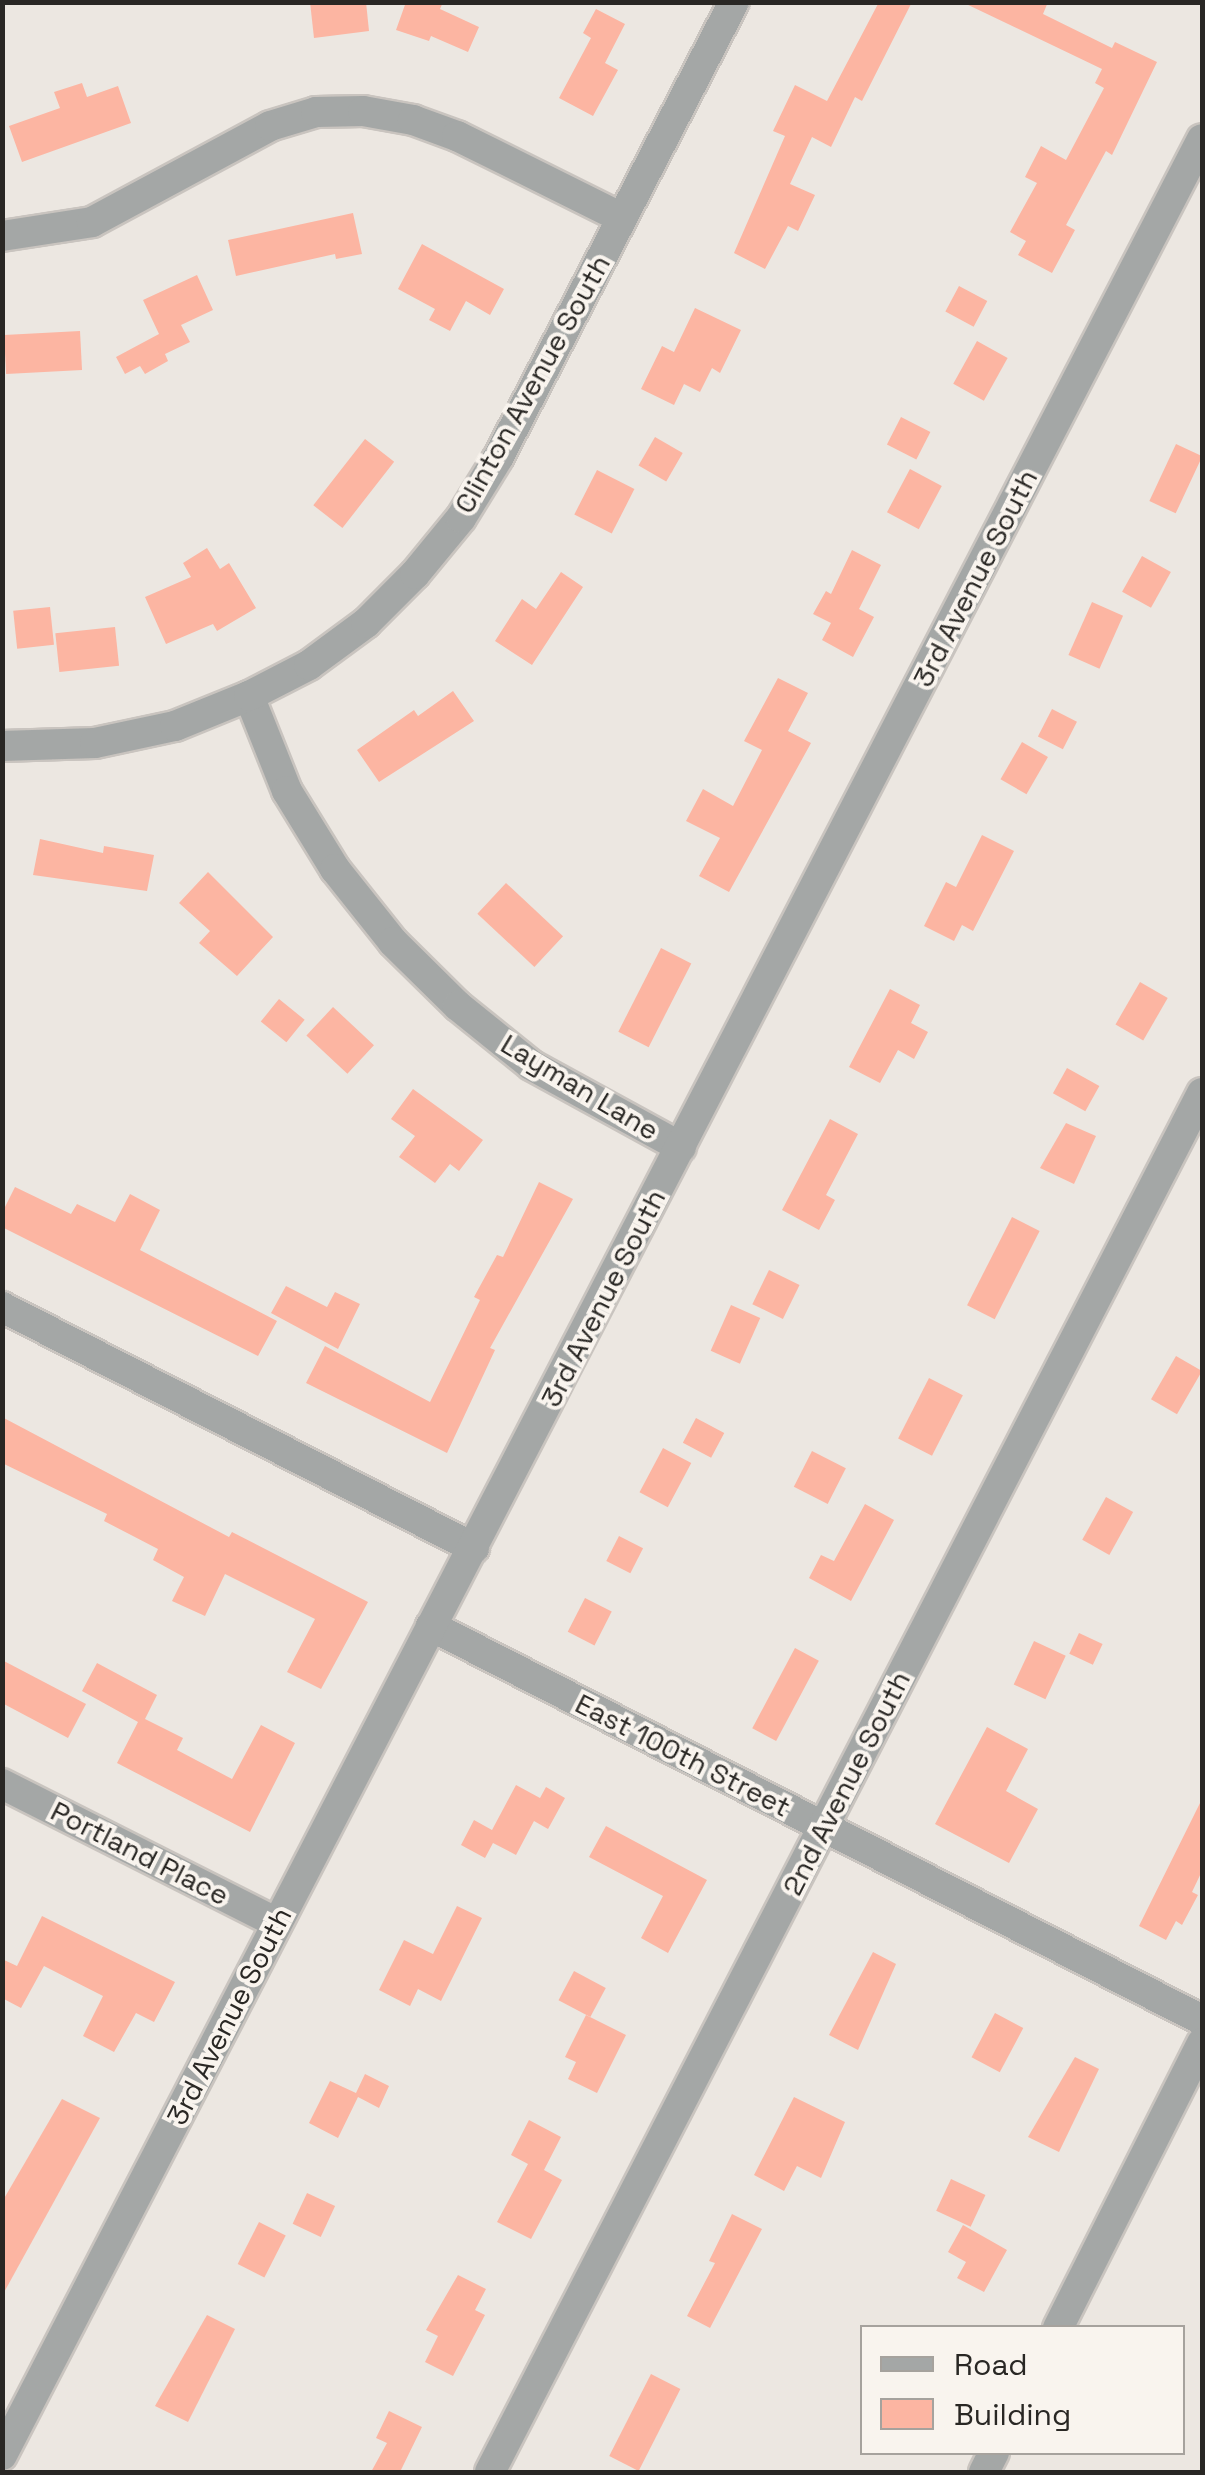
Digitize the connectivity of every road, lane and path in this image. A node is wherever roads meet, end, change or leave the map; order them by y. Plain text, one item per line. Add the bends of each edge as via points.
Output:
1 (734, 2) edge
2 (1202, 139) edge
3 (622, 218) junction
4 (2, 236) edge
5 (249, 696) junction
6 (2, 746) edge
7 (1202, 1093) edge
8 (681, 1148) junction
9 (2, 1307) edge
10 (474, 1548) junction
11 (431, 1626) junction
12 (2, 1784) edge
13 (824, 1827) junction
14 (277, 1924) junction
15 (1202, 2020) edge
16 (1202, 2043) edge
17 (1060, 2325) edge
18 (2, 2456) edge
19 (490, 2472) edge

1 - 3 street, Clinton Avenue South
2 - 8 street, 3rd Avenue South
3 - 4 street via 413,120 316,112 270,126 92,222
3 - 5 street, Clinton Avenue South via 461,518 366,623 309,665
5 - 6 street via 175,726 95,743
5 - 8 street, Layman Lane via 286,791 335,869 393,942 531,1064
7 - 13 street, 2nd Avenue South
8 - 10 street, 3rd Avenue South
9 - 10 street
10 - 11 street, 3rd Avenue South
11 - 13 street, East 100th Street
11 - 14 street, 3rd Avenue South
12 - 14 street, Portland Place
13 - 15 street, East 100th Street
13 - 19 street, 2nd Avenue South
14 - 18 street, 3rd Avenue South
16 - 17 street

